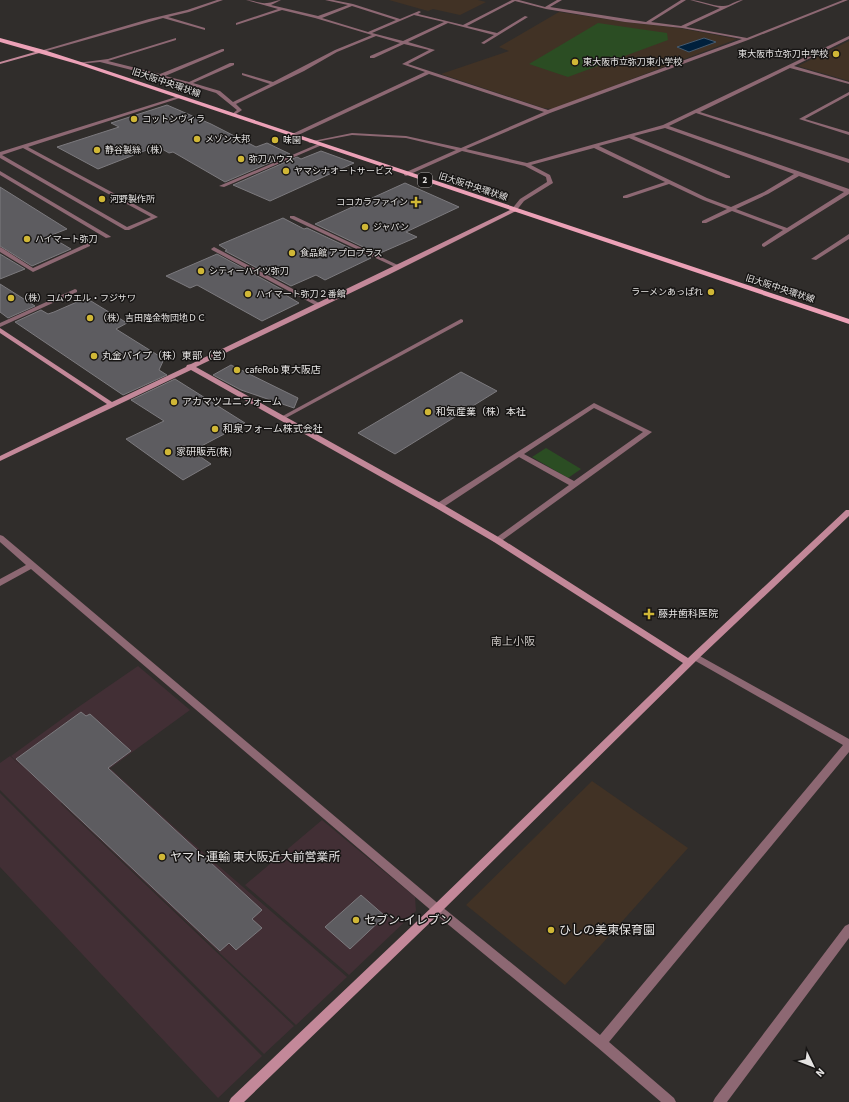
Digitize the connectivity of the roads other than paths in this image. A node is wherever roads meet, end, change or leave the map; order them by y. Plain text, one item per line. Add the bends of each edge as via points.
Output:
1 (221, 0) edge
2 (248, 0) edge
3 (279, 0) edge
4 (327, 0) edge
5 (515, 0) edge
6 (560, 0) edge
7 (684, 0) edge
8 (692, 0) edge
9 (741, 0) edge
10 (846, 0) edge
11 (266, 5) junction
12 (352, 5) junction
13 (546, 8) junction
14 (723, 8) junction
15 (282, 9) junction
16 (419, 12) dead end
17 (414, 14) junction
18 (164, 17) junction
19 (318, 18) junction
20 (526, 18) dead end
21 (400, 20) junction
22 (448, 22) junction
23 (647, 23) junction
24 (237, 24) dead end
25 (463, 26) junction
26 (682, 27) junction
27 (204, 29) dead end
28 (368, 33) junction
29 (498, 34) junction
30 (376, 35) junction
31 (849, 37) edge
32 (175, 39) dead end
33 (747, 39) junction
34 (0, 40) edge
35 (404, 42) junction
36 (483, 42) dead end
37 (223, 50) dead end
38 (42, 51) junction
39 (372, 57) dead end
40 (101, 61) junction
41 (0, 63) edge
42 (79, 63) junction
43 (232, 64) dead end
44 (789, 66) junction
45 (429, 72) junction
46 (244, 74) dead end
47 (160, 76) junction
48 (189, 83) junction
49 (849, 83) edge
50 (274, 84) junction
51 (849, 93) edge
52 (181, 97) junction
53 (232, 104) junction
54 (548, 112) junction
55 (696, 112) junction
56 (233, 115) junction
57 (665, 126) junction
58 (849, 134) edge
59 (292, 136) junction
60 (629, 136) junction
61 (310, 142) junction
62 (320, 145) junction
63 (594, 146) junction
64 (24, 147) junction
65 (460, 151) junction
66 (0, 155) edge
67 (849, 162) edge
68 (527, 165) junction
69 (0, 173) edge
70 (406, 174) junction
71 (798, 174) junction
72 (728, 177) dead end
73 (670, 182) junction
74 (222, 186) dead end
75 (849, 192) edge
76 (625, 198) dead end
77 (731, 208) junction
78 (514, 210) junction
79 (292, 217) dead end
80 (704, 222) dead end
81 (787, 230) junction
82 (849, 236) edge
83 (108, 237) dead end
84 (88, 245) dead end
85 (764, 245) dead end
86 (0, 249) edge
87 (214, 249) dead end
88 (814, 259) dead end
89 (399, 267) junction
90 (75, 291) dead end
91 (319, 305) junction
92 (461, 321) dead end
93 (849, 322) edge
94 (0, 325) edge
95 (0, 330) edge
96 (189, 366) junction
97 (111, 404) junction
98 (282, 418) junction
99 (519, 454) junction
100 (0, 459) edge
101 (575, 485) junction
102 (439, 506) junction
103 (849, 512) edge
104 (0, 538) edge
105 (497, 540) junction
106 (32, 565) junction
107 (0, 583) edge
108 (692, 660) junction
109 (849, 745) edge
110 (437, 909) junction
111 (849, 929) edge
112 (601, 1043) junction
113 (235, 1102) edge
114 (670, 1102) edge
115 (719, 1102) edge

1 - 18 street
2 - 11 street
3 - 11 street
4 - 12 street
5 - 13 street
5 - 25 street
6 - 13 street
7 - 23 street
8 - 14 street
9 - 14 street
10 - 33 street
11 - 15 street
12 - 19 street
12 - 21 street
13 - 23 street
14 - 26 street
15 - 19 street
15 - 24 street
16 - 17 street
17 - 21 street
17 - 22 street
18 - 27 street
18 - 38 street
19 - 28 street
20 - 29 street
21 - 28 street
22 - 25 street
22 - 35 street
23 - 26 street
25 - 29 street
26 - 33 street
28 - 30 street
29 - 36 street
30 - 35 street
30 - 50 street via 336,51
31 - 44 street
32 - 40 street
33 - 54 street
34 - 38 main road, 旧大阪中央環状線 / 2
35 - 39 street
35 - 45 street via 433,50 404,64
37 - 47 street
38 - 41 street
38 - 42 main road, 旧大阪中央環状線 / 2
40 - 42 street
40 - 47 street
42 - 52 main road, 旧大阪中央環状線 / 2
43 - 48 street
44 - 49 street
44 - 55 street
45 - 54 street
45 - 59 street
46 - 50 street
47 - 48 street
48 - 53 street via 218,92
50 - 53 street
51 - 58 street via 801,119
52 - 56 main road, 旧大阪中央環状線 / 2
52 - 64 street
53 - 56 street via 240,110
54 - 65 street
55 - 57 street
55 - 67 street
56 - 59 main road, 旧大阪中央環状線 / 2
57 - 60 street
57 - 71 street
59 - 61 main road, 旧大阪中央環状線 / 2
60 - 63 street
60 - 72 street
61 - 62 main road, 旧大阪中央環状線 / 2
61 - 65 street via 352,134 406,137
62 - 70 main road, 旧大阪中央環状線 / 2
62 - 74 street
63 - 68 street
63 - 73 street
64 - 66 street
64 - 66 street via 155,217 128,229
65 - 68 street
65 - 70 street
68 - 78 street via 548,176 550,183 522,200
69 - 83 street
70 - 78 main road, 旧大阪中央環状線 / 2
71 - 75 street
71 - 77 street via 766,193
73 - 76 street
73 - 77 street
75 - 81 street
77 - 80 street
77 - 81 street
78 - 89 street
78 - 93 main road, 旧大阪中央環状線 / 2
79 - 89 street
81 - 85 street
82 - 88 street
84 - 86 street via 33,270
87 - 91 street
89 - 91 street
90 - 94 street
91 - 96 street
92 - 98 street
95 - 97 street
96 - 97 street
96 - 98 street
97 - 100 street
98 - 102 street
99 - 101 street
99 - 101 street via 594,405 648,432
99 - 102 street
101 - 105 street
102 - 105 street
103 - 108 street
104 - 106 street
105 - 108 street
106 - 107 street
106 - 110 street
108 - 109 street
108 - 110 street
109 - 112 street
110 - 112 street
110 - 113 street
111 - 115 street
112 - 114 street

